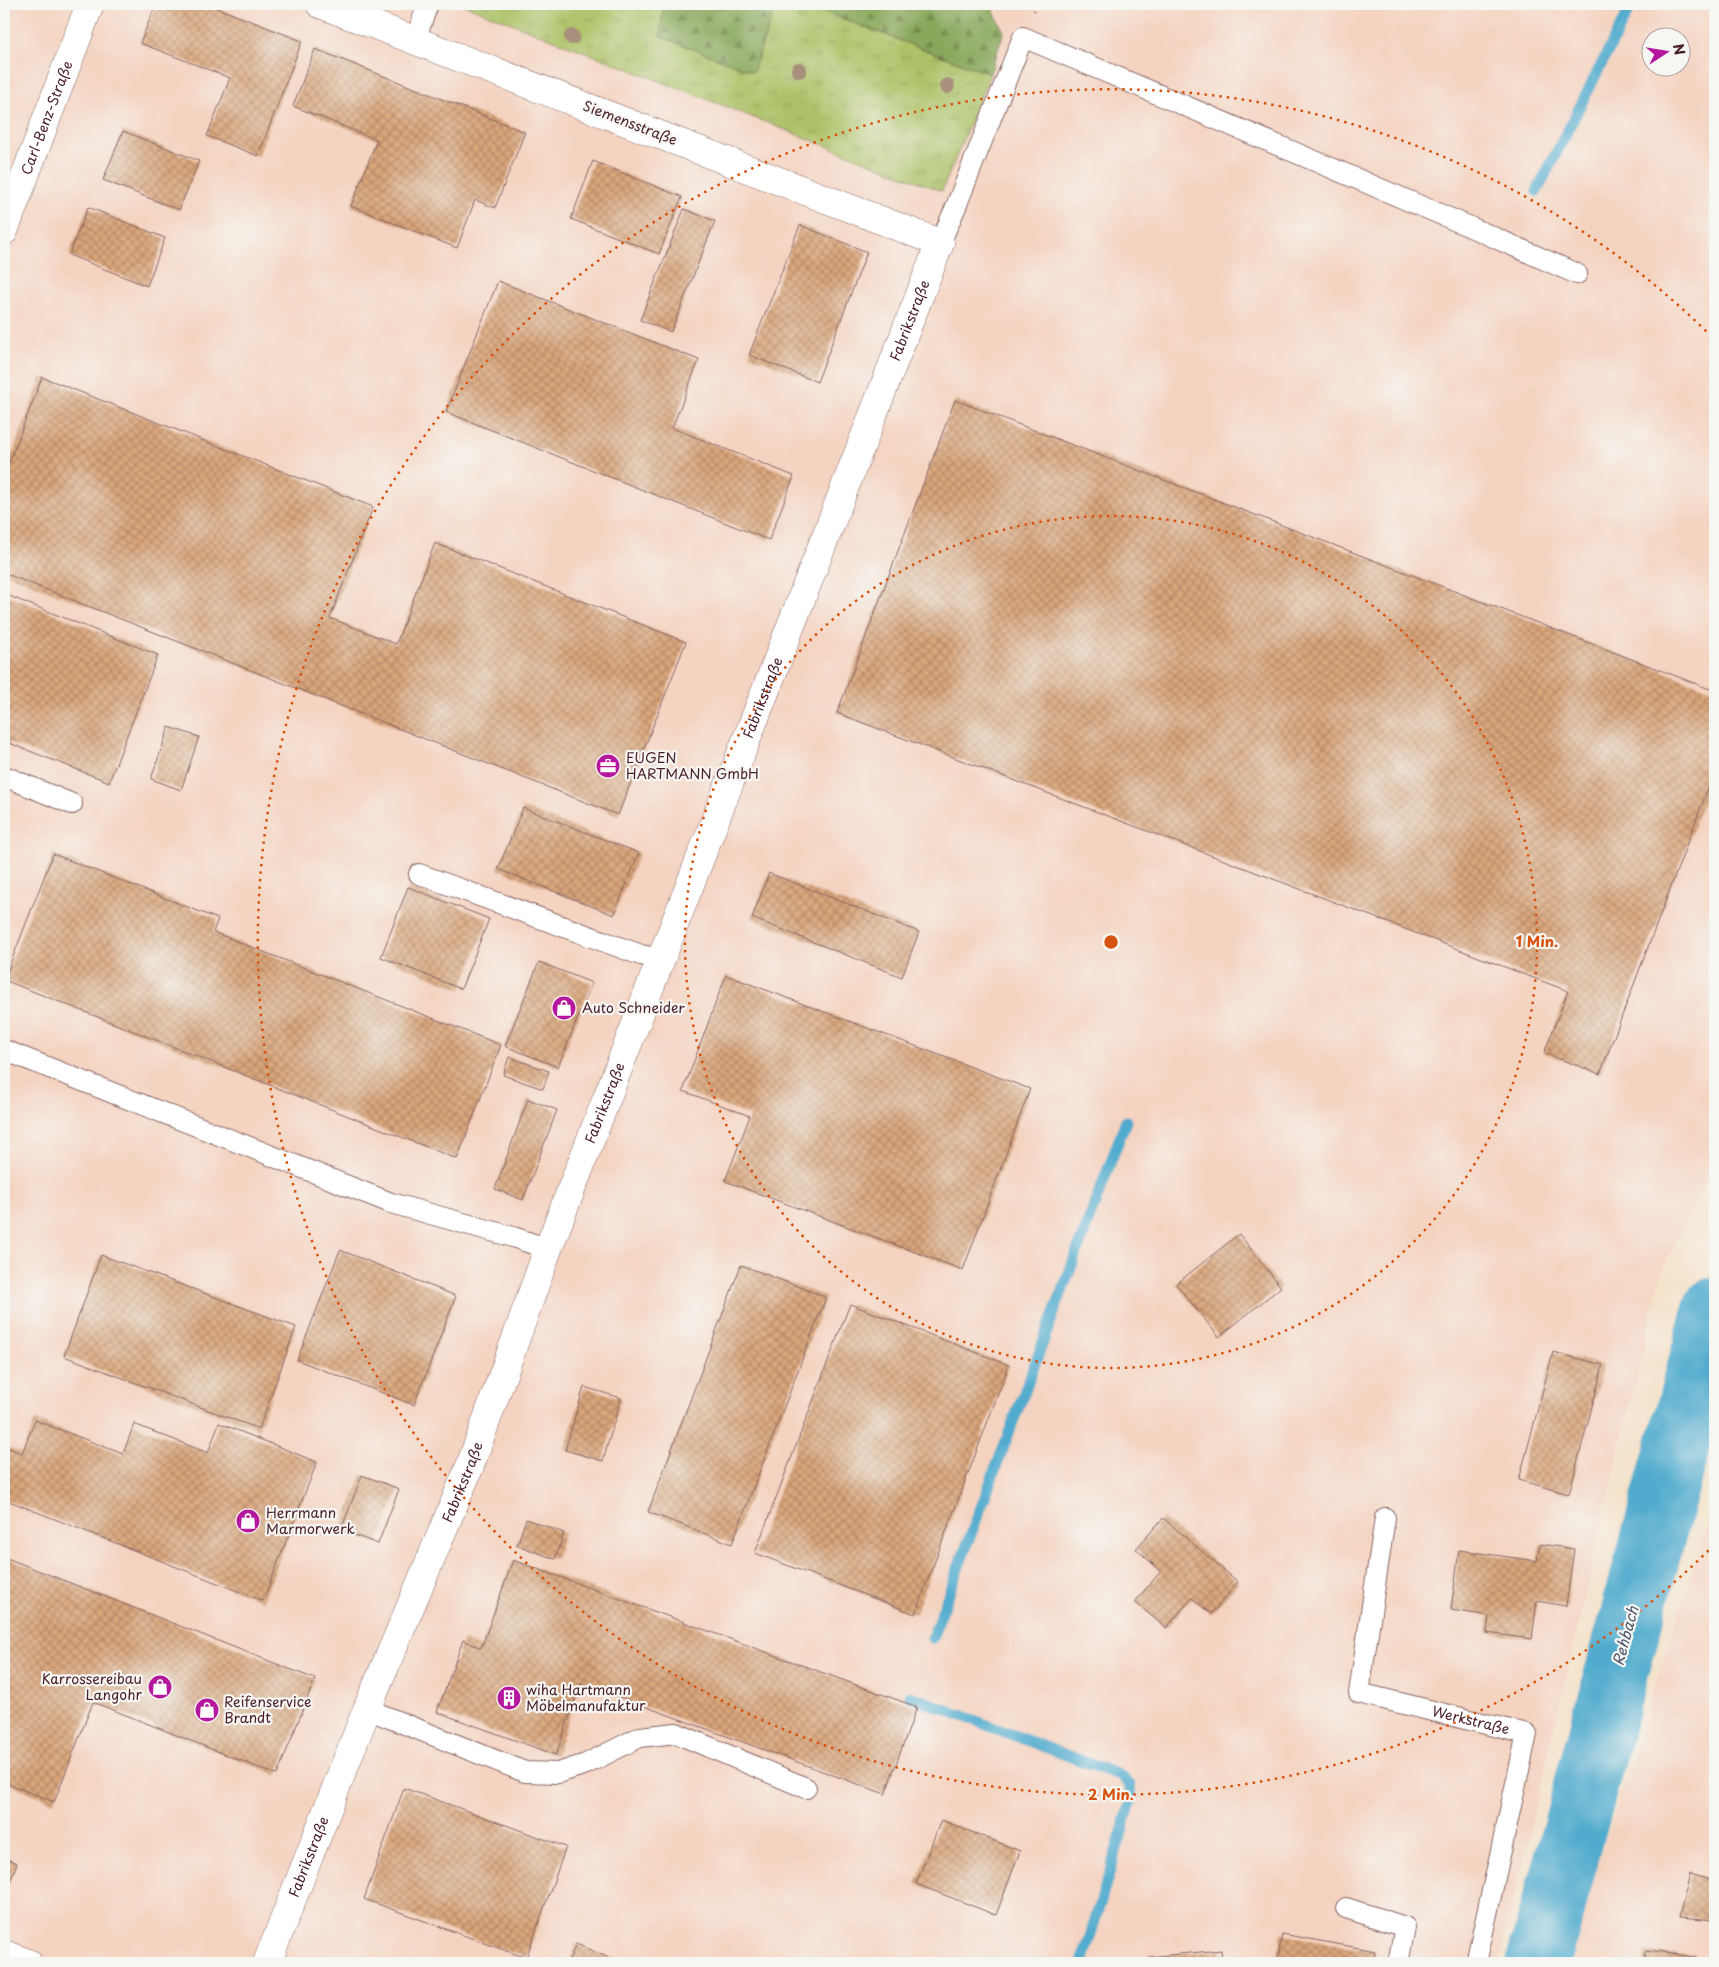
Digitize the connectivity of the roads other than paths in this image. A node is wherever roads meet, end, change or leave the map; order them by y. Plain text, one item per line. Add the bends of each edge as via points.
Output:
1 (90, 4) edge
2 (320, 4) edge
3 (428, 4) edge
4 (415, 40) junction
5 (4, 231) edge
6 (940, 243) junction
7 (1577, 274) dead end
8 (4, 776) edge
9 (72, 804) dead end
10 (419, 874) dead end
11 (660, 959) junction
12 (4, 1050) edge
13 (548, 1249) junction
14 (1385, 1518) dead end
15 (367, 1709) junction
16 (806, 1788) dead end
17 (1346, 1908) dead end
18 (4, 1954) edge
19 (28, 1963) edge
20 (267, 1963) edge
21 (1398, 1963) edge
22 (1476, 1963) edge

1 - 5 street, Carl-Benz-Straße
2 - 4 street, Siemensstraße
3 - 4 lane
4 - 6 street, Siemensstraße
6 - 7 lane via 1023,37
6 - 11 street, Fabrikstraße
8 - 9 lane
10 - 11 lane via 641,955
11 - 13 street, Fabrikstraße
12 - 13 lane via 391,1203
13 - 15 street, Fabrikstraße via 470,1466
14 - 22 lane, Werkstraße via 1359,1693 1527,1734
15 - 16 lane via 525,1772 558,1773 586,1764 640,1737 676,1733
15 - 20 street, Fabrikstraße
17 - 21 lane via 1405,1927
18 - 19 street

